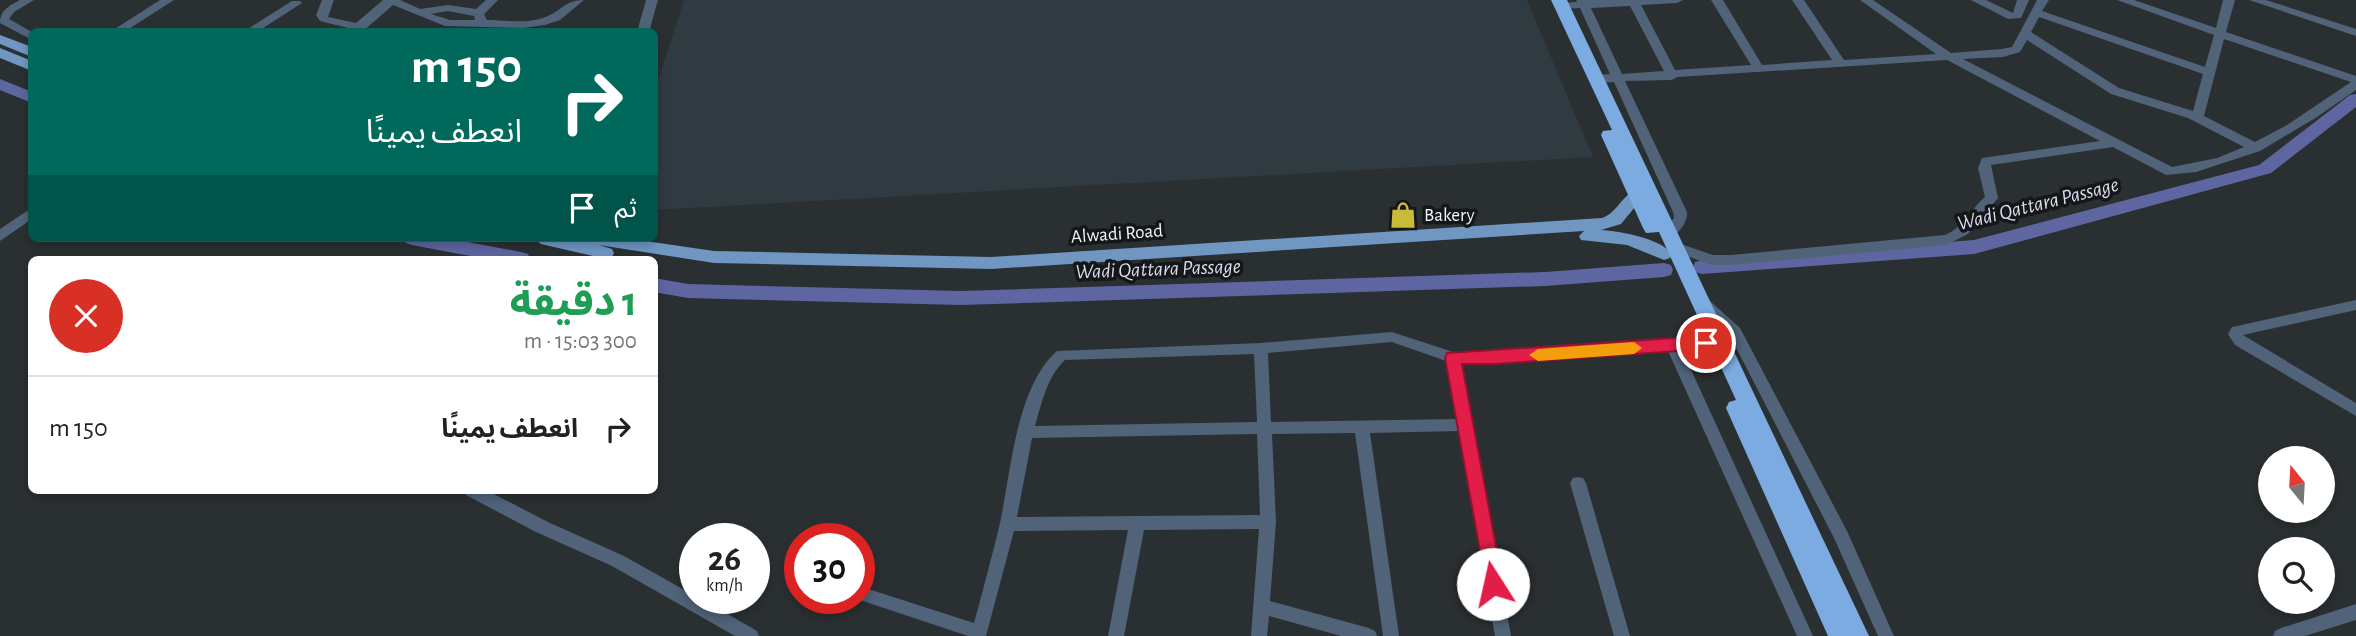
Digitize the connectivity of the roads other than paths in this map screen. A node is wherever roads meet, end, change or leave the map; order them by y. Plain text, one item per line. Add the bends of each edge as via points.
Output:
1 (29, 0) edge
2 (168, 0) edge
3 (328, 0) edge
4 (391, 0) edge
5 (492, 0) edge
6 (578, 0) edge
7 (652, 0) edge
8 (1677, 0) edge
9 (1717, 0) edge
10 (1798, 0) edge
11 (1866, 0) edge
12 (1977, 0) edge
13 (2024, 0) edge
14 (2043, 0) edge
15 (2123, 0) edge
16 (2229, 0) edge
17 (2255, 0) edge
18 (1633, 1) edge
19 (1556, 2) edge
20 (1583, 2) edge
21 (296, 3) dead end
22 (2037, 13) junction
23 (480, 18) junction
24 (542, 27) edge
25 (122, 28) edge
26 (255, 28) edge
27 (354, 28) edge
28 (358, 28) edge
29 (644, 28) edge
30 (2356, 33) edge
31 (2026, 34) junction
32 (2221, 34) junction
33 (28, 35) edge
34 (0, 39) edge
35 (28, 51) edge
36 (0, 52) edge
37 (1949, 57) junction
38 (1840, 63) junction
39 (28, 65) edge
40 (1758, 68) junction
41 (2209, 72) junction
42 (1672, 76) junction
43 (1619, 78) junction
44 (1595, 79) junction
45 (2356, 82) edge
46 (2193, 116) junction
47 (2116, 143) junction
48 (2256, 148) junction
49 (1671, 190) junction
50 (1643, 193) junction
51 (27, 216) dead end
52 (1606, 229) junction
53 (0, 236) edge
54 (589, 242) edge
55 (1669, 245) junction
56 (635, 253) edge
57 (658, 262) edge
58 (1027, 266) junction
59 (1698, 300) junction
60 (2356, 305) edge
61 (1706, 343) junction
62 (1672, 344) junction
63 (1261, 348) junction
64 (1453, 358) junction
65 (2356, 410) edge
66 (1465, 425) junction
67 (1362, 428) junction
68 (1264, 430) junction
69 (1026, 432) junction
70 (1800, 455) junction
71 (1775, 458) junction
72 (1578, 483) dead end
73 (480, 494) edge
74 (1137, 522) junction
75 (1268, 522) junction
76 (1008, 524) junction
77 (875, 599) edge
78 (1261, 606) junction
79 (2356, 612) edge
80 (978, 634) edge
81 (751, 636) edge
82 (1116, 636) edge
83 (1259, 636) edge
84 (1369, 636) edge
85 (1391, 636) edge
86 (1503, 636) edge
87 (1622, 636) edge
88 (1805, 636) edge
89 (1840, 636) edge
90 (1857, 636) edge
91 (1886, 636) edge
92 (2281, 636) edge

1 - 33 street via 10,10 3,20
2 - 25 street
3 - 27 street via 324,19
4 - 23 street via 443,23 459,25
4 - 28 street
5 - 23 street
6 - 24 street
7 - 29 street
8 - 18 street
9 - 40 street
10 - 38 street
11 - 37 street
12 - 13 street via 2012,17 2017,16
14 - 22 street
15 - 32 street
16 - 32 street
17 - 30 street
18 - 20 street
18 - 42 street
19 - 20 street
19 - 44 highway
19 - 50 highway
20 - 43 street
21 - 26 street
22 - 31 street
22 - 41 street
23 - 24 street
31 - 37 street via 2011,51
31 - 46 street via 2115,91
32 - 41 street
32 - 45 street
34 - 35 main road
36 - 39 main road
37 - 38 street
37 - 47 street
38 - 40 street
40 - 42 street
41 - 46 street via 2200,114
42 - 43 street
43 - 44 street
43 - 49 street
44 - 50 highway
45 - 48 street
46 - 48 street
47 - 48 street via 2170,172 2204,168
47 - 55 street via 1986,162 1992,198 1969,227 1946,240 1731,260 1712,260
49 - 50 street
49 - 55 street via 1681,219
50 - 52 main road
50 - 55 highway
51 - 53 street
52 - 55 main road, Alwadi Road
52 - 58 main road, Alwadi Road
54 - 56 main road, Alwadi Road
55 - 59 highway
55 - 61 highway
56 - 58 main road, Alwadi Road
57 - 58 main road, Alwadi Road via 713,268 969,274
59 - 70 street via 1735,332
59 - 71 highway
60 - 65 street via 2235,334
61 - 62 street
61 - 89 highway
62 - 64 street
62 - 88 street
63 - 64 street via 1392,337
63 - 68 street
63 - 69 street via 1062,355 1048,366
64 - 66 street
66 - 67 street
66 - 86 street
67 - 68 street
67 - 85 street
68 - 69 street
68 - 75 street
69 - 76 street
70 - 71 street
70 - 91 street
71 - 90 highway
72 - 87 street
73 - 81 street via 618,561
74 - 75 street
74 - 76 street
74 - 82 street
75 - 78 street
76 - 80 street
77 - 80 street
78 - 83 street
78 - 84 street
79 - 92 street

